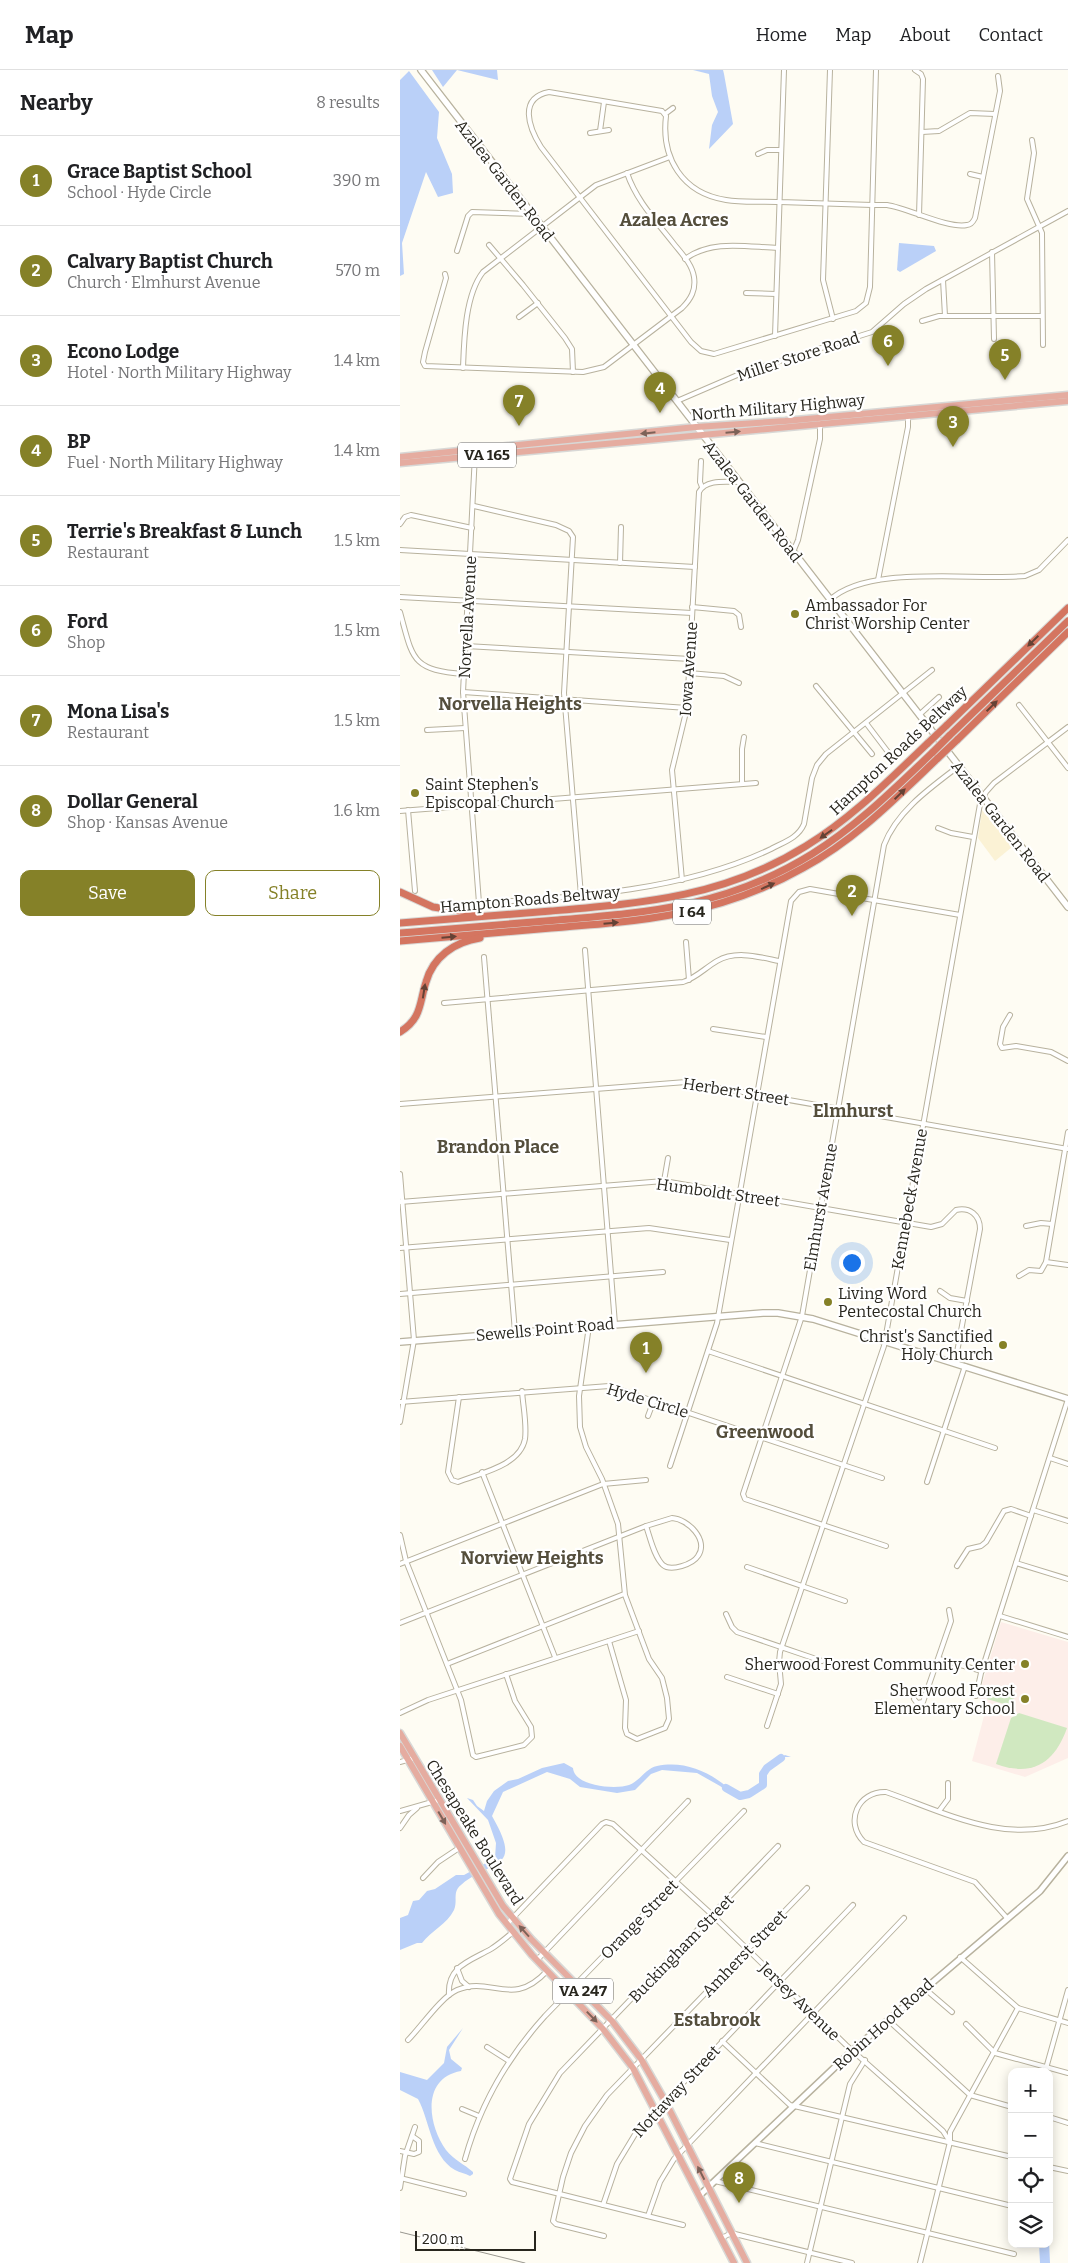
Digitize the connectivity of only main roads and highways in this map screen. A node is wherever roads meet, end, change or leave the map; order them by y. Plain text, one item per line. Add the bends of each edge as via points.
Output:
1 (421, 70) edge
2 (1068, 394) edge
3 (1068, 401) edge
4 (908, 412) junction
5 (820, 421) junction
6 (696, 427) junction
7 (702, 435) junction
8 (475, 453) junction
9 (400, 457) edge
10 (400, 463) edge
11 (1068, 608) edge
12 (1068, 621) edge
13 (1068, 632) edge
14 (400, 892) edge
15 (1068, 907) edge
16 (494, 915) junction
17 (400, 923) edge
18 (400, 933) edge
19 (493, 933) junction
20 (400, 940) edge
21 (400, 1032) edge
22 (400, 1342) edge
23 (1068, 1399) edge
24 (400, 1733) edge
25 (400, 1746) edge
26 (411, 1759) junction
27 (435, 1801) junction
28 (734, 2263) edge
29 (747, 2263) edge

1 - 6 main road, Azalea Garden Road
2 - 4 main road, North Military Highway / VA 165
3 - 4 main road, North Military Highway / VA 165
4 - 5 main road, North Military Highway / VA 165
5 - 6 main road, North Military Highway / VA 165
7 -> 5 main road, North Military Highway / VA 165
6 - 7 main road, Azalea Garden Road
6 -> 8 main road, North Military Highway / VA 165
7 - 8 main road, North Military Highway / VA 165
7 - 15 main road, Azalea Garden Road
8 - 9 main road, North Military Highway / VA 165
8 - 10 main road, North Military Highway / VA 165
11 -> 16 highway, Hampton Roads Beltway / I 64, bridge via 866,802 804,848 750,875 651,902
12 - 18 highway, bridge via 864,816 830,842 766,878 678,907 634,914
19 -> 13 highway, Hampton Roads Beltway / I 64, bridge via 659,918 703,909 759,890 805,868 871,821
14 - 16 highway via 445,910
16 - 17 highway, Hampton Roads Beltway / I 64
20 -> 19 highway, Hampton Roads Beltway / I 64
21 -> 19 highway via 418,1013 426,980 443,954 464,942
22 - 23 main road, Sewells Point Road via 763,1313 802,1316
24 - 26 main road, Chesapeake Boulevard / VA 247
25 - 26 main road, Chesapeake Boulevard / VA 247
26 - 27 main road, Chesapeake Boulevard / VA 247
27 -> 28 main road, Chesapeake Boulevard / VA 247 via 459,1848 507,1924 603,2029 633,2068
29 -> 27 main road, Chesapeake Boulevard / VA 247 via 641,2059 612,2021 512,1918

